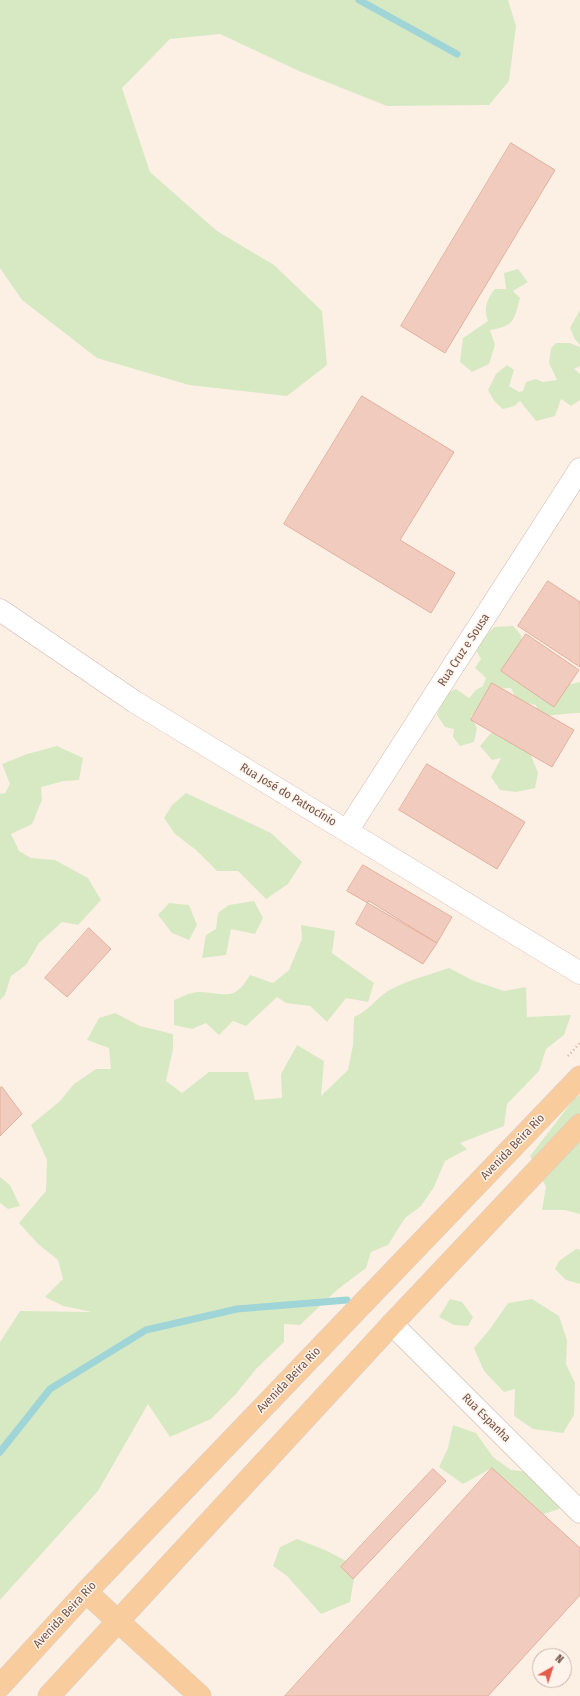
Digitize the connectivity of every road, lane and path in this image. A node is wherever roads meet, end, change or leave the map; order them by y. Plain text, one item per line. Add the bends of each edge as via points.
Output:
1 (577, 482) edge
2 (0, 610) edge
3 (347, 831) junction
4 (580, 973) edge
5 (580, 1077) edge
6 (580, 1125) edge
7 (392, 1324) junction
8 (580, 1512) edge
9 (86, 1592) junction
10 (119, 1621) junction
11 (0, 1686) edge
12 (49, 1696) edge
13 (200, 1696) edge

1 - 3 street, Rua Cruz e Sousa
2 - 3 street, Rua José do Patrocínio via 135,702
3 - 4 street, Rua José do Patrocínio
5 - 9 main road, Avenida Beira Rio
6 - 7 main road
7 - 8 street, Rua Espanha
7 - 10 main road
9 - 10 main road
9 - 11 main road, Avenida Beira Rio
10 - 12 main road
10 - 13 main road

